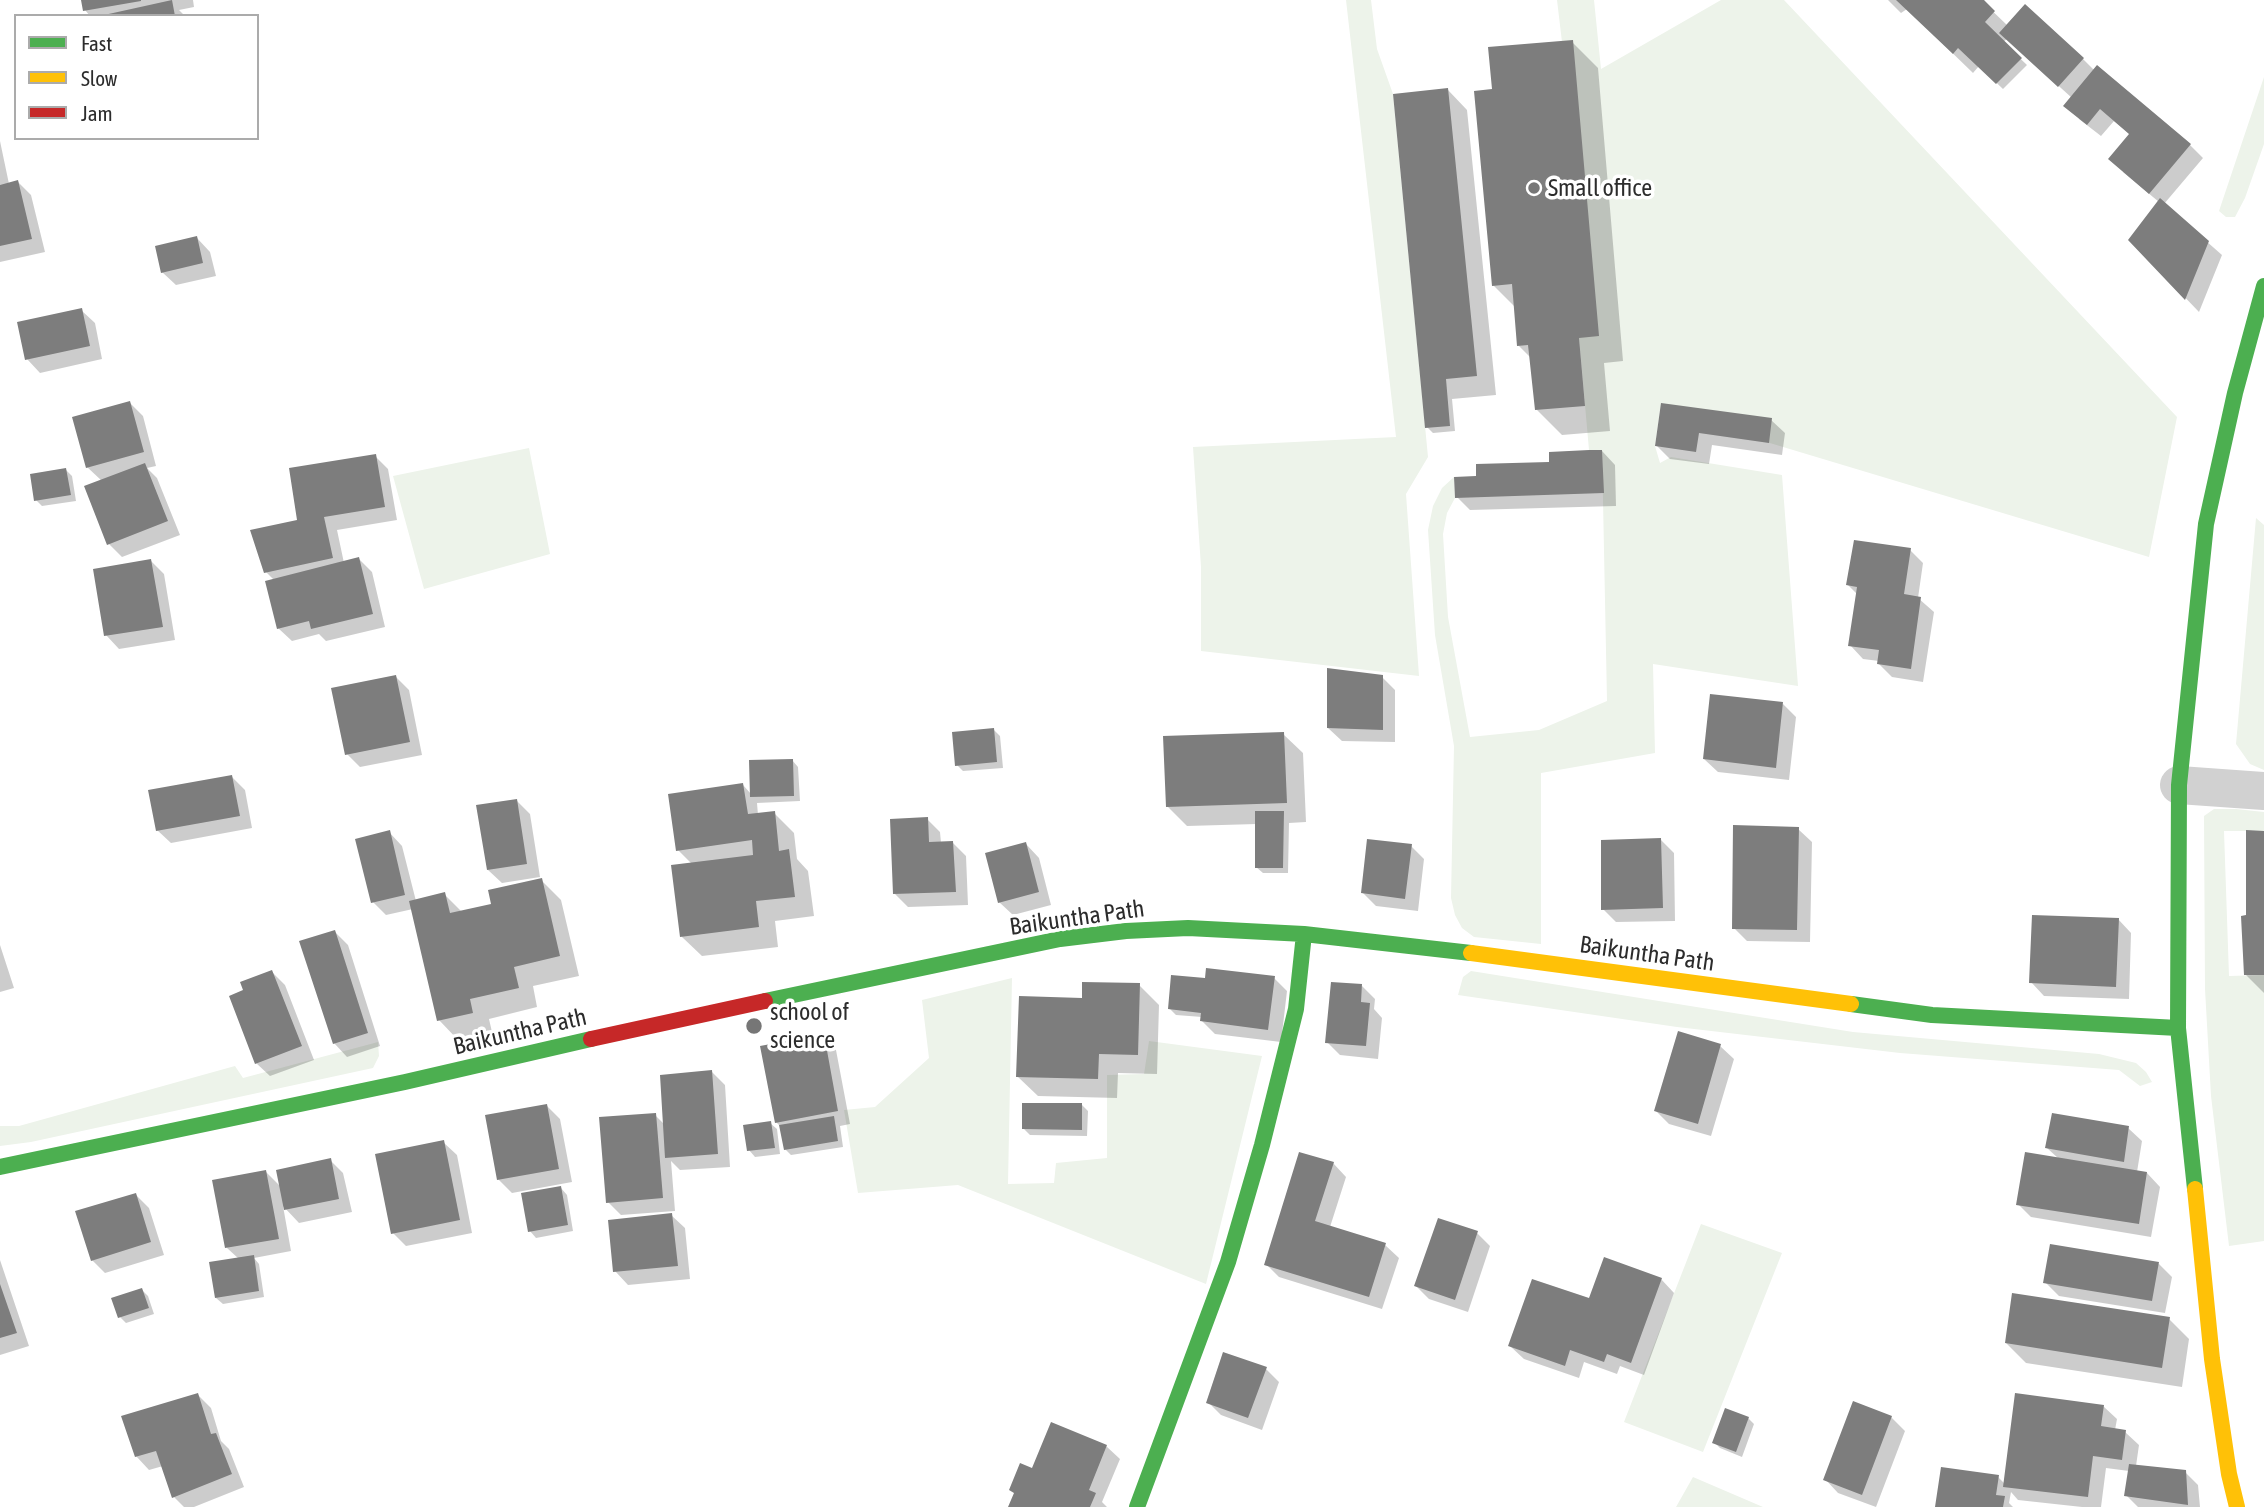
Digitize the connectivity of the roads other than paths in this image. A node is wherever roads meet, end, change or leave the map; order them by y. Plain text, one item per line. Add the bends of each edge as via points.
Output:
1 (2264, 286) edge
2 (2179, 785) junction
3 (2264, 791) edge
4 (1304, 934) junction
5 (2178, 1028) junction
6 (0, 1167) edge
7 (1137, 1507) edge
8 (2237, 1507) edge

1 - 2 street via 2206,524
2 - 3 street
2 - 5 street
4 - 5 street, Baikuntha Path via 1932,1016
4 - 6 street, Baikuntha Path via 1188,928 1060,939
4 - 7 street via 1296,1009 1228,1262
5 - 8 street via 2212,1359

